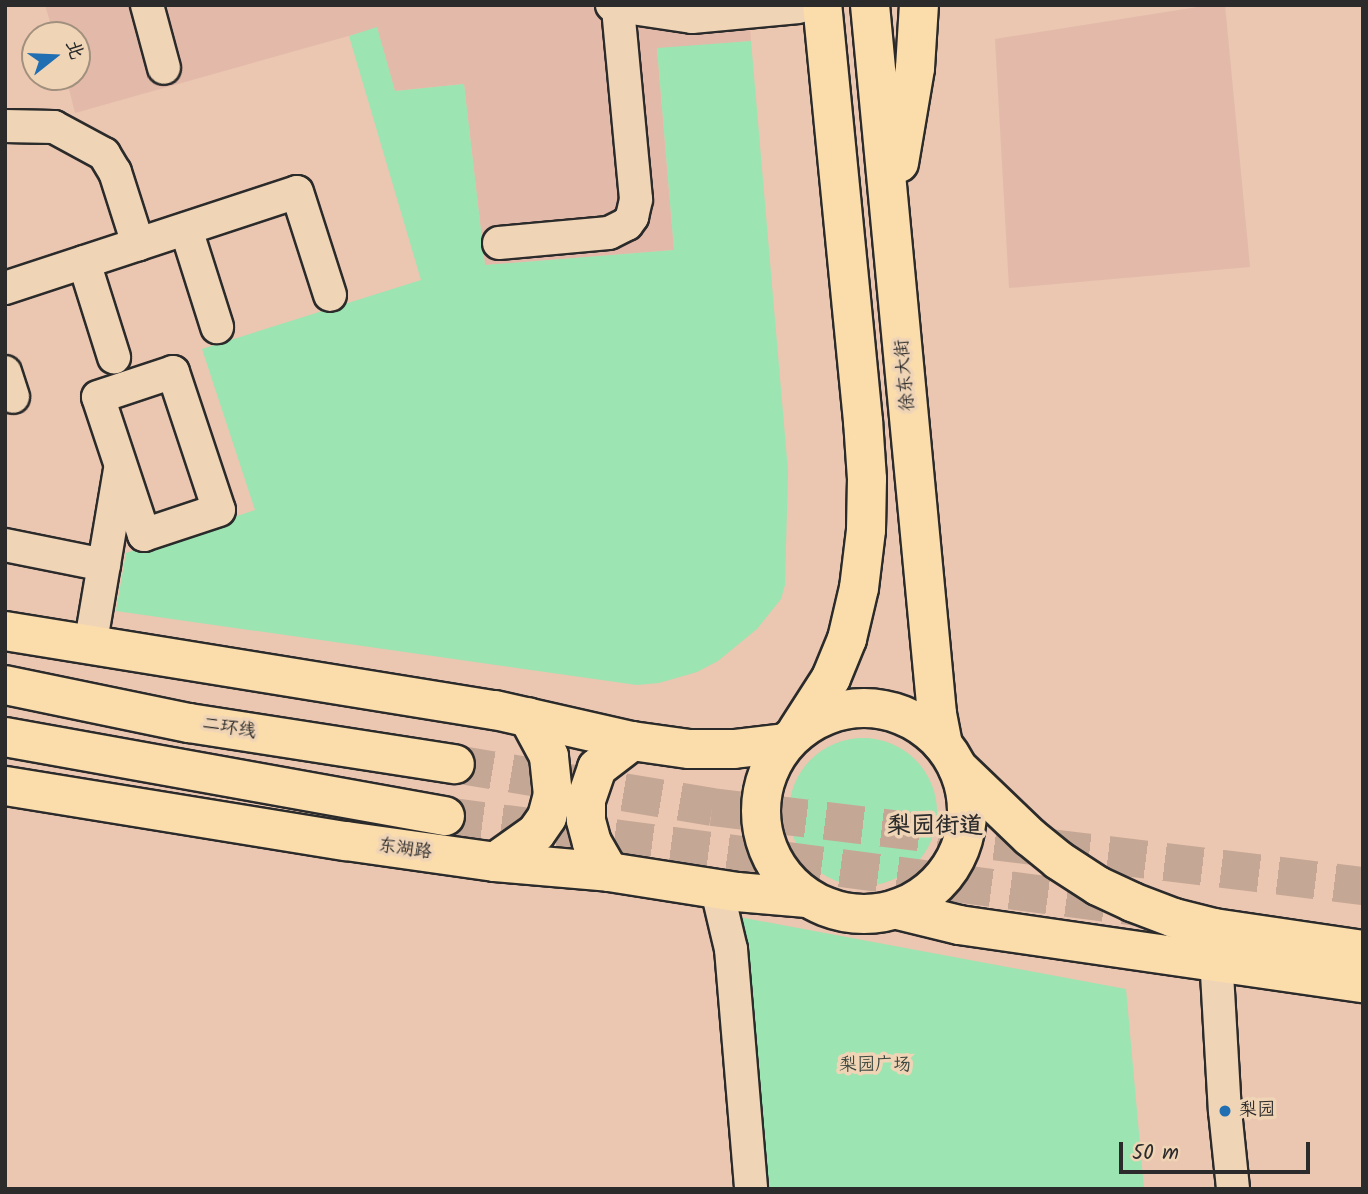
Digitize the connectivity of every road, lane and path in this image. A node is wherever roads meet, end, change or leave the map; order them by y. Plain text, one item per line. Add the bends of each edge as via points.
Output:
1 (147, 5) edge
2 (687, 5) edge
3 (870, 5) edge
4 (919, 5) edge
5 (806, 6) edge
6 (625, 7) edge
7 (164, 68) dead end
8 (5, 126) edge
9 (891, 206) junction
10 (186, 229) junction
11 (499, 243) dead end
12 (138, 244) junction
13 (83, 262) junction
14 (5, 288) edge
15 (330, 295) dead end
16 (217, 327) dead end
17 (114, 357) dead end
18 (121, 465) junction
19 (5, 545) edge
20 (104, 565) junction
21 (5, 631) edge
22 (90, 647) junction
23 (5, 685) edge
24 (528, 717) junction
25 (5, 737) edge
26 (791, 737) junction
27 (632, 741) junction
28 (951, 756) junction
29 (456, 764) tunnel mouth
30 (5, 786) edge
31 (445, 816) tunnel mouth
32 (495, 862) junction
33 (609, 872) junction
34 (717, 890) junction
35 (807, 898) junction
36 (898, 910) junction
37 (1215, 944) junction
38 (1363, 950) edge
39 (1363, 983) edge
40 (751, 1189) edge
41 (1233, 1189) edge

1 - 7 street
2 - 6 street
3 - 9 main road, 徐东大街
4 - 9 main road via 915,68
5 - 6 street via 692,17
5 - 26 main road via 827,72 863,421 866,530 859,589 846,639 831,677
6 - 11 street via 636,199 632,217 609,233
8 - 12 street via 54,127 104,154 115,172
9 - 28 main road, 徐东大街 via 936,704
10 - 12 street
10 - 15 street via 297,192
10 - 16 street
12 - 13 street
13 - 14 street
13 - 17 street
18 - 18 street via 144,535 219,510 173,372 98,397
18 - 20 street
19 - 20 street
20 - 22 street
21 - 22 main road
22 - 24 main road
23 - 29 main road, 二环线 via 189,723
24 - 27 main road
24 - 32 main road via 549,756 553,795 547,817 536,833
25 - 31 main road
26 - 27 main road via 713,750
26 - 28 main road via 810,722 843,709 882,709 922,725
26 - 35 main road via 765,779 760,821 768,852 783,877
27 - 33 main road via 597,768 586,800 592,843
28 - 36 main road via 967,811 961,847 947,873 925,895
28 - 37 main road via 1030,837 1098,886 1174,918
30 - 32 main road, 东湖路 via 156,813
32 - 33 main road, 东湖路
33 - 34 main road, 东湖路
34 - 35 main road, 东湖路
34 - 40 street via 731,949
35 - 36 main road via 836,912 870,915
36 - 37 main road via 959,925
37 - 38 main road
37 - 39 main road
37 - 41 street

